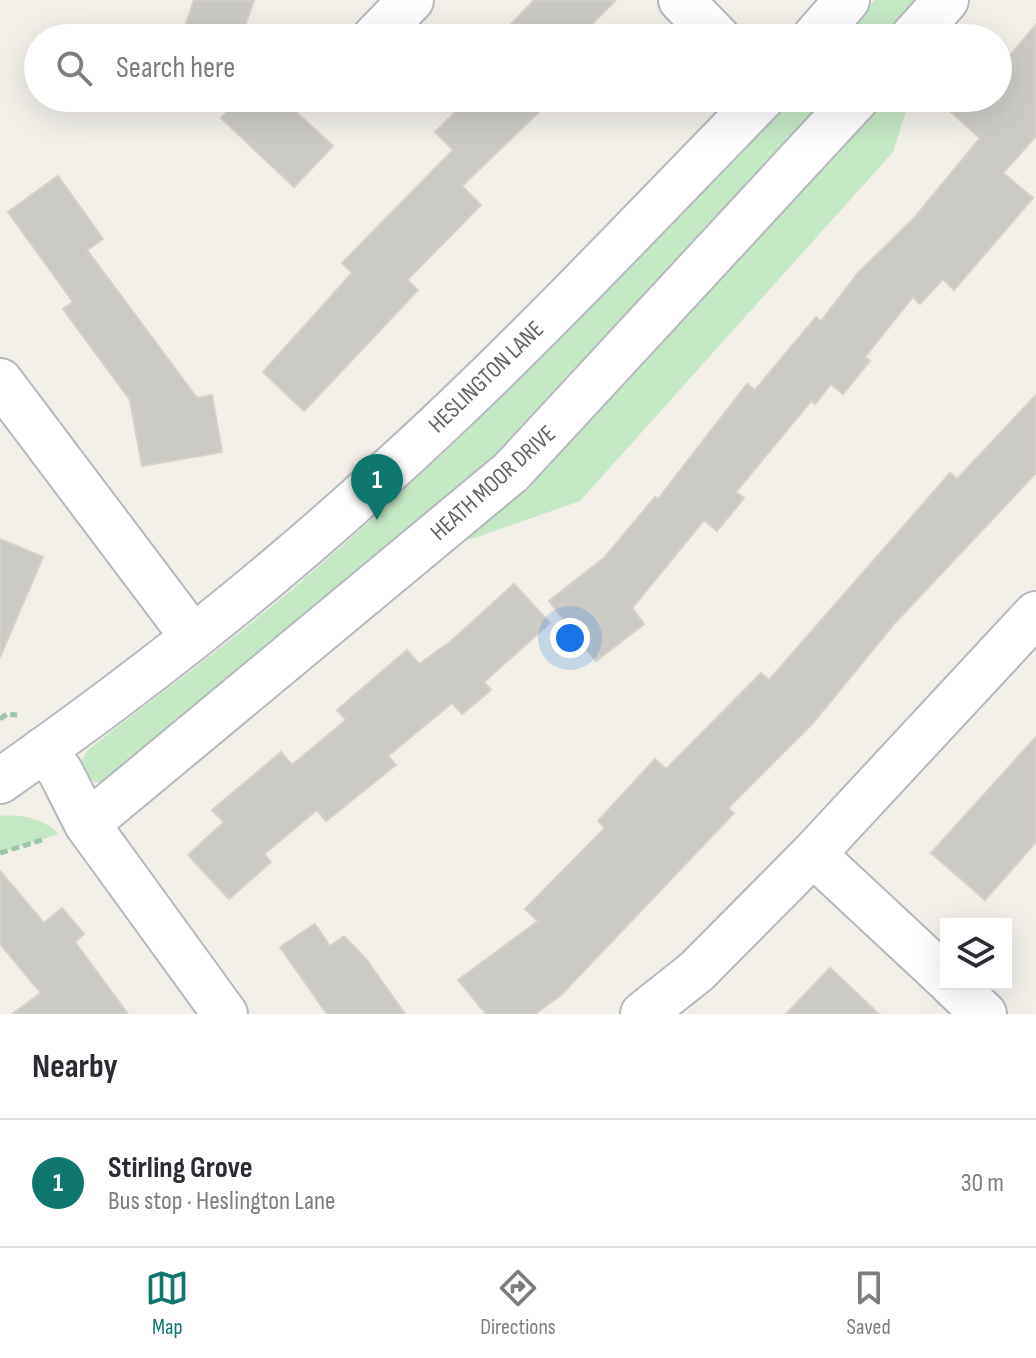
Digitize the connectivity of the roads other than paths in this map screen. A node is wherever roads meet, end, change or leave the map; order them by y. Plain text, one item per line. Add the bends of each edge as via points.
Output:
1 (411, 0) edge
2 (681, 0) edge
3 (847, 0) edge
4 (946, 0) edge
5 (388, 24) edge
6 (704, 24) edge
7 (826, 24) edge
8 (925, 24) edge
9 (748, 112) edge
10 (844, 112) edge
11 (0, 381) edge
12 (1036, 614) edge
13 (193, 637) junction
14 (24, 764) edge
15 (87, 824) junction
16 (813, 854) junction
17 (940, 972) edge
18 (958, 990) edge
19 (225, 1014) edge
20 (643, 1014) edge
21 (984, 1014) edge

1 - 5 street
2 - 6 street
3 - 7 street
4 - 8 street
9 - 13 street, HESLINGTON LANE via 560,306 384,476
10 - 15 street, HEATH MOOR DRIVE via 511,472
11 - 13 street
12 - 16 street
13 - 14 street, HESLINGTON LANE
14 - 15 street via 66,781
15 - 19 street
16 - 17 street
16 - 20 street via 697,971
18 - 21 street

